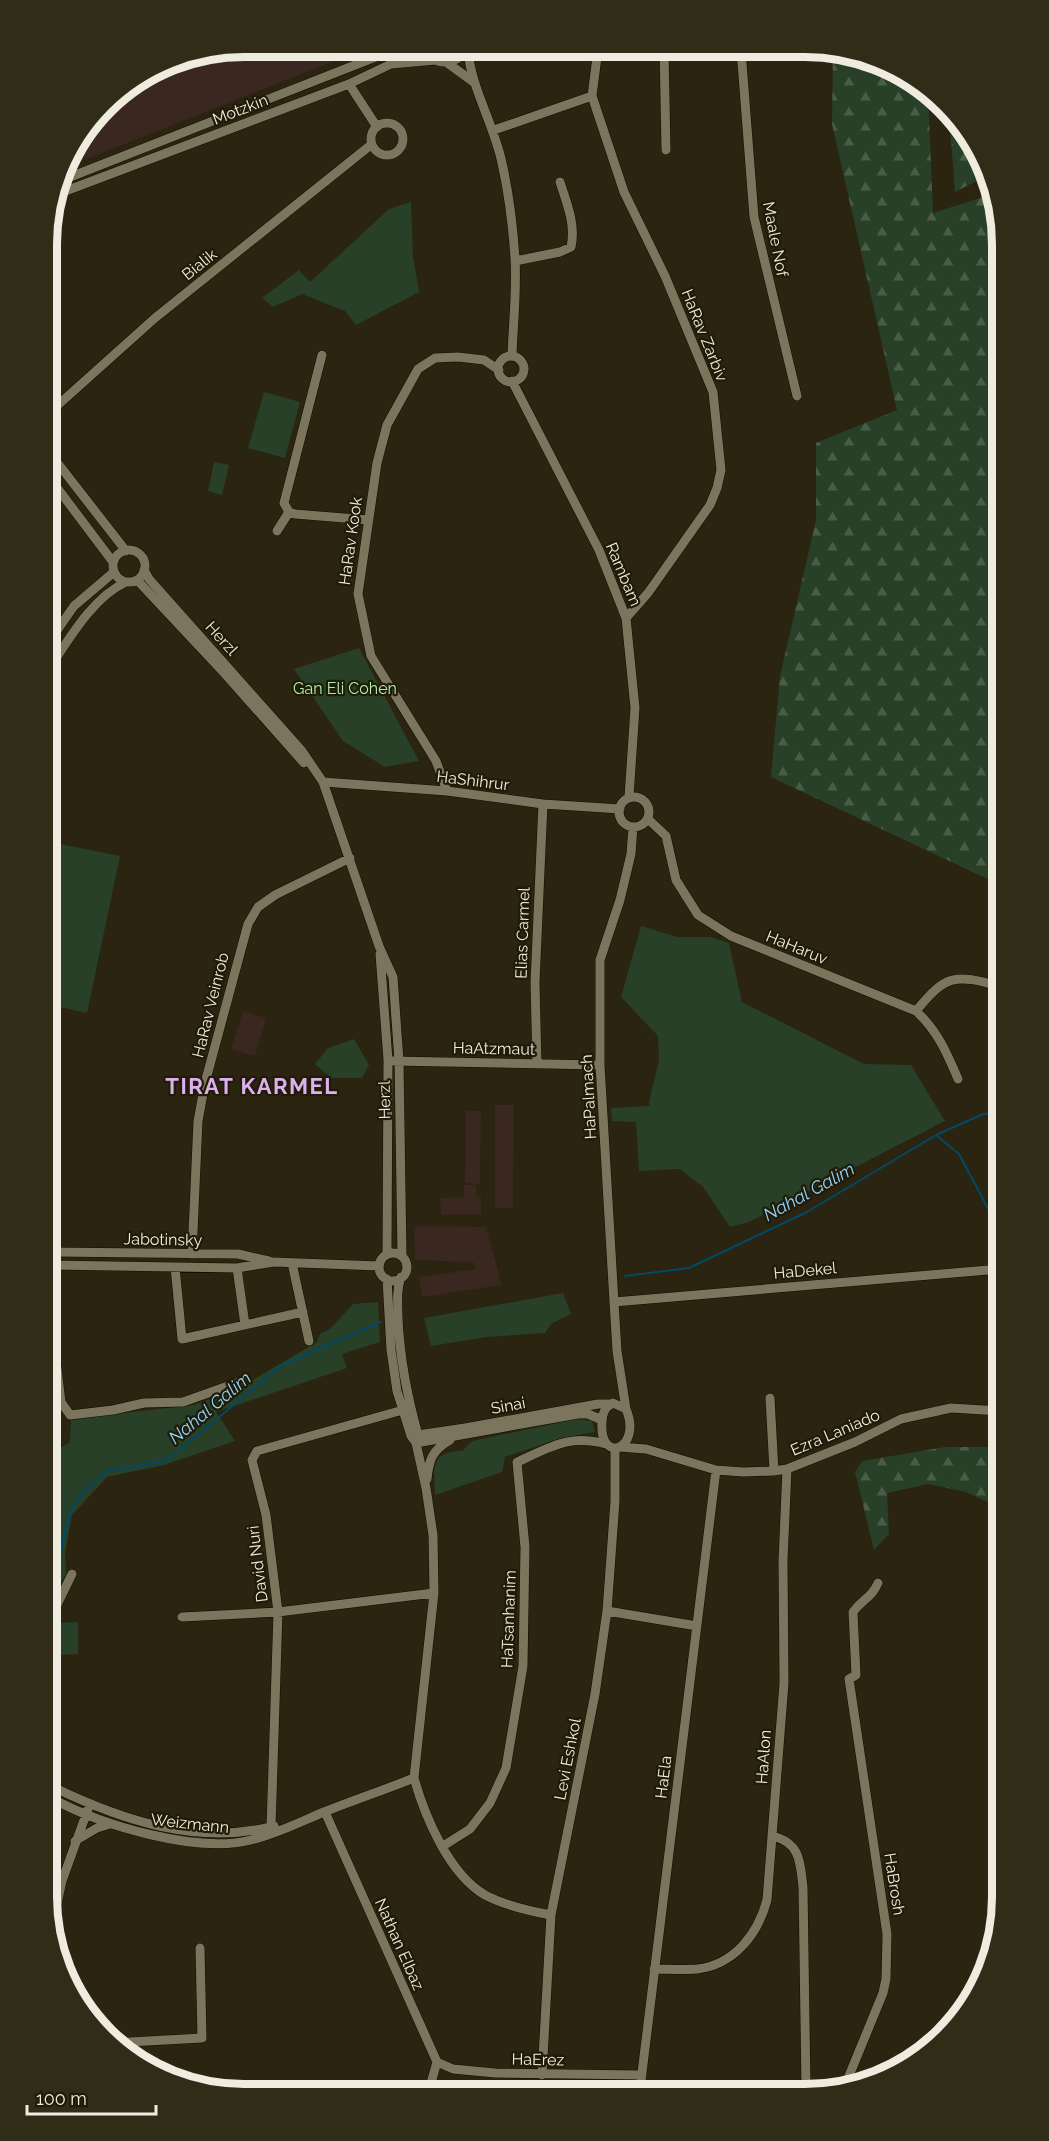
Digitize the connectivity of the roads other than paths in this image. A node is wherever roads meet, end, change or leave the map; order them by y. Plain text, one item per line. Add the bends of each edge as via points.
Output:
1 (378, 57) edge
2 (430, 57) edge
3 (460, 57) edge
4 (468, 57) edge
5 (597, 57) edge
6 (664, 57) edge
7 (742, 57) edge
8 (441, 61) junction
9 (475, 83) junction
10 (349, 84) junction
11 (592, 96) junction
12 (377, 127) junction
13 (494, 130) junction
14 (372, 144) junction
15 (666, 150) dead end
16 (69, 177) edge
17 (560, 182) dead end
18 (64, 192) edge
19 (515, 261) junction
20 (322, 355) dead end
21 (512, 356) junction
22 (498, 370) junction
23 (512, 381) junction
24 (797, 396) dead end
25 (57, 406) edge
26 (57, 462) edge
27 (57, 488) edge
28 (289, 512) junction
29 (368, 520) junction
30 (277, 531) dead end
31 (126, 550) junction
32 (113, 562) junction
33 (144, 570) junction
34 (114, 572) junction
35 (137, 580) junction
36 (126, 582) junction
37 (626, 618) junction
38 (57, 630) edge
39 (57, 659) edge
40 (322, 782) junction
41 (447, 791) junction
42 (629, 797) junction
43 (543, 804) junction
44 (620, 809) junction
45 (648, 819) junction
46 (633, 827) junction
47 (350, 858) junction
48 (379, 946) junction
49 (992, 984) edge
50 (916, 1011) junction
51 (388, 1060) junction
52 (399, 1061) junction
53 (537, 1064) junction
54 (600, 1065) junction
55 (958, 1078) dead end
56 (57, 1252) edge
57 (192, 1254) junction
58 (387, 1254) junction
59 (402, 1256) junction
60 (274, 1262) junction
61 (292, 1263) junction
62 (57, 1264) edge
63 (379, 1266) junction
64 (175, 1267) junction
65 (237, 1268) junction
66 (992, 1270) edge
67 (401, 1277) junction
68 (387, 1279) junction
69 (614, 1302) junction
70 (303, 1312) junction
71 (245, 1325) junction
72 (309, 1341) dead end
73 (57, 1369) edge
74 (619, 1371) junction
75 (242, 1381) dead end
76 (770, 1398) dead end
77 (612, 1403) junction
78 (626, 1409) junction
79 (403, 1410) junction
80 (992, 1411) edge
81 (602, 1420) junction
82 (629, 1436) junction
83 (455, 1437) junction
84 (415, 1438) junction
85 (614, 1446) junction
86 (646, 1449) junction
87 (787, 1469) junction
88 (716, 1470) junction
89 (774, 1471) junction
90 (426, 1488) junction
91 (72, 1574) dead end
92 (878, 1583) dead end
93 (435, 1593) junction
94 (57, 1605) edge
95 (607, 1611) junction
96 (278, 1612) junction
97 (182, 1617) dead end
98 (697, 1626) junction
99 (414, 1778) junction
100 (57, 1788) edge
101 (57, 1801) edge
102 (90, 1804) junction
103 (325, 1812) junction
104 (85, 1814) junction
105 (111, 1824) junction
106 (270, 1827) junction
107 (772, 1836) junction
108 (75, 1841) junction
109 (443, 1846) junction
110 (57, 1903) edge
111 (551, 1916) junction
112 (200, 1948) dead end
113 (654, 1969) junction
114 (127, 2042) edge
115 (436, 2062) junction
116 (542, 2074) junction
117 (642, 2075) junction
118 (848, 2079) edge
119 (430, 2084) edge
120 (641, 2084) edge
121 (807, 2084) edge

1 - 16 street, Motzkin
2 - 8 street
3 - 8 street
4 - 9 street
5 - 11 street, HaRav Zarbiv
6 - 15 street
7 - 24 street, Maale Nof via 754,217
8 - 9 street
8 - 10 street, Motzkin via 391,64
9 - 13 street
10 - 12 street
10 - 18 street, Motzkin
11 - 13 street
11 - 37 street, HaRav Zarbiv via 624,192 665,276 713,392 721,470 710,505
12 - 14 street
12 - 14 street via 393,124 401,131 403,141 399,151 389,155 379,153
13 - 19 street via 509,197
14 - 25 street, Bialik via 155,318
17 - 19 street via 571,219 571,247
19 - 21 street
20 - 28 street via 284,503
21 - 22 street via 503,358
21 - 23 street via 524,366 523,375
22 - 23 street, Rambam via 504,380
22 - 29 street, HaRav Kook via 484,360 458,357 435,358 418,369 387,425
23 - 37 street, Rambam via 599,550
26 - 31 street, Herzl
27 - 32 street
28 - 29 street
28 - 30 street
29 - 41 street, HaRav Kook via 358,594 372,656 436,761
31 - 32 street
31 - 33 street, Herzl via 142,557
32 - 34 street
33 - 35 street
33 - 40 street, Herzl via 302,751
34 - 36 street
34 - 38 street via 74,606
35 - 36 street
35 - 40 street, Herzl
36 - 39 street via 116,586 85,617
37 - 42 street, Rambam via 635,708
40 - 41 street, HaShihrur
40 - 47 street, Herzl
41 - 43 street, HaShihrur
42 - 44 street
42 - 45 street via 645,802
43 - 44 street, HaShihrur
43 - 53 street, Elias Carmel via 535,982
44 - 46 street via 621,819
45 - 46 street
45 - 50 street, HaHaruv via 666,836 676,880 698,915 731,936
46 - 54 street, HaPalmach via 620,900 600,960
47 - 48 street, Herzl
47 - 57 street, HaRav Veinrob via 275,895 258,907 248,924 198,1121
48 - 51 street, Herzl
48 - 52 street, Herzl via 393,977
49 - 50 street via 969,978 947,981 931,992
50 - 55 street, HaHaruv via 929,1022
51 - 52 street, HaAtzmaut
51 - 58 street, Herzl
52 - 53 street, HaAtzmaut
52 - 59 street, Herzl
53 - 54 street, HaAtzmaut
54 - 69 street, HaPalmach
56 - 57 street, Jabotinsky
57 - 60 street, Jabotinsky via 238,1254
58 - 59 street
58 - 63 street
59 - 67 street via 407,1267
60 - 61 street, Jabotinsky
60 - 65 street, Jabotinsky
61 - 63 street, Jabotinsky
61 - 70 street
62 - 64 street, Jabotinsky
63 - 68 street
64 - 65 street, Jabotinsky
64 - 71 street via 182,1339
65 - 71 street
66 - 69 street, HaDekel
67 - 68 street
67 - 84 street via 397,1294 400,1353
68 - 79 street via 393,1369
69 - 74 street, HaPalmach
70 - 71 street
70 - 72 street
73 - 75 street via 61,1402 70,1415 144,1403 183,1402
74 - 77 street, HaPalmach
74 - 78 street, HaPalmach
76 - 89 street
77 - 78 street
77 - 81 street
77 - 84 street, Sinai
78 - 82 street
79 - 84 street
79 - 96 street, David Nuri via 256,1451 252,1460 266,1515
80 - 87 street, Ezra Laniado via 951,1408 901,1419
81 - 83 street, Sinai via 578,1414
81 - 85 street via 602,1434
82 - 85 street via 627,1442
82 - 86 street, Ezra Laniado
83 - 84 street, Sinai
83 - 90 street via 431,1456
84 - 90 street
85 - 86 street, Ezra Laniado
85 - 95 street, Levi Eshkol via 615,1501
85 - 109 street, HaTsanhanim via 589,1440 562,1442 517,1462 525,1547 523,1666 506,1768 490,1803 470,1828
86 - 88 street, Ezra Laniado
87 - 89 street, Ezra Laniado
87 - 107 street, HaAlon via 784,1683
88 - 89 street, Ezra Laniado
88 - 98 street, HaEla
90 - 93 street
91 - 94 street
92 - 118 street, HaBrosh via 873,1594 852,1612 856,1675 849,1679 887,1934 886,1979
93 - 96 street
93 - 99 street
95 - 98 street
95 - 111 street, Levi Eshkol via 595,1694
96 - 97 street
96 - 106 street, David Nuri
98 - 113 street, HaEla
99 - 103 street, Weizmann
99 - 109 street
100 - 102 street, Weizmann
101 - 104 street, Weizmann
102 - 104 street
102 - 106 street, Weizmann via 149,1824 190,1832 234,1833
103 - 105 street, Weizmann via 239,1843 172,1839
103 - 106 street, Weizmann
103 - 115 street, Nathan Elbaz
104 - 105 street, Weizmann
104 - 108 street
105 - 108 street
107 - 113 street, HaAlon via 763,1916 747,1941 715,1965
107 - 121 street via 784,1840 800,1857
108 - 110 street
109 - 111 street via 456,1870 486,1895
111 - 116 street, Levi Eshkol
112 - 114 street via 202,2038
113 - 117 street, HaEla
115 - 116 street, HaErez via 453,2069
115 - 119 street
116 - 117 street, HaErez
117 - 120 street, HaEla

